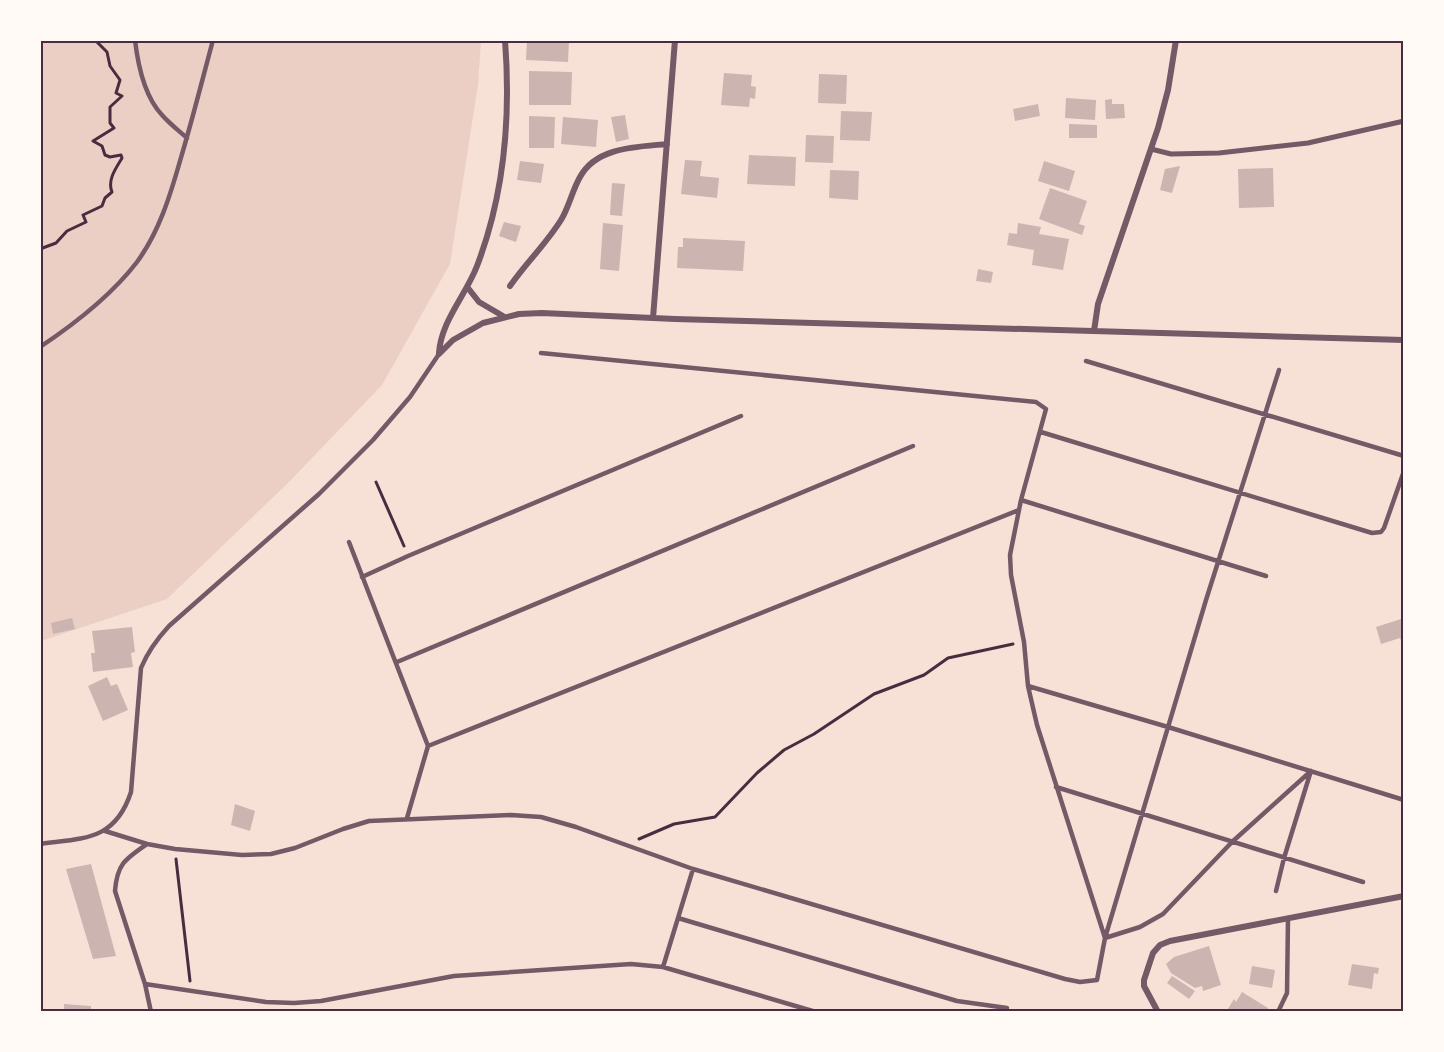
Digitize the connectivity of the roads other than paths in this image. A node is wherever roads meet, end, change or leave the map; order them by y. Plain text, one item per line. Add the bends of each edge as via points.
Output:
1 (135, 40) edge
2 (213, 40) edge
3 (505, 40) edge
4 (675, 40) edge
5 (1176, 40) edge
6 (1404, 121) edge
7 (187, 138) junction
8 (666, 144) junction
9 (1151, 149) junction
10 (510, 286) dead end
11 (468, 288) junction
12 (503, 316) junction
13 (653, 318) junction
14 (1094, 331) junction
15 (1404, 340) edge
16 (40, 347) edge
17 (541, 353) dead end
18 (439, 354) junction
19 (1086, 361) dead end
20 (1279, 370) dead end
21 (1265, 414) junction
22 (741, 416) dead end
23 (1041, 432) junction
24 (913, 446) dead end
25 (1404, 456) edge
26 (1404, 471) edge
27 (1240, 492) junction
28 (1021, 500) junction
29 (1019, 510) junction
30 (349, 542) dead end
31 (1219, 561) junction
32 (1266, 576) dead end
33 (363, 577) junction
34 (397, 662) junction
35 (1028, 686) junction
36 (1168, 727) junction
37 (428, 746) junction
38 (1311, 771) junction
39 (1055, 787) junction
40 (1404, 800) edge
41 (1144, 814) junction
42 (407, 818) junction
43 (105, 831) junction
44 (1232, 842) junction
45 (40, 844) edge
46 (147, 844) junction
47 (1284, 858) junction
48 (693, 869) junction
49 (1363, 882) dead end
50 (1276, 891) dead end
51 (1404, 896) edge
52 (678, 918) junction
53 (1288, 918) junction
54 (1105, 938) junction
55 (663, 967) junction
56 (145, 984) junction
57 (1007, 1008) dead end
58 (151, 1011) edge
59 (816, 1011) edge
60 (1158, 1011) edge
61 (1278, 1011) edge

1 - 7 lane via 146,87 161,114
2 - 7 lane
3 - 11 street via 507,124 501,182 487,240
4 - 8 street
5 - 9 street via 1168,90
6 - 9 street via 1308,143 1220,153 1171,154
7 - 16 lane via 160,222 136,263 69,328
8 - 10 street via 624,149 596,158 580,176 553,232
8 - 13 street
9 - 14 street via 1098,304
11 - 12 street via 479,302
11 - 18 street via 443,334
12 - 13 street via 542,313
12 - 18 street via 469,329
13 - 14 street
14 - 15 street
17 - 23 lane via 1036,402 1046,409
18 - 43 lane via 374,440 156,639 141,668 131,792 118,820
19 - 21 lane
20 - 21 lane
21 - 25 lane
21 - 27 lane
22 - 33 lane
23 - 27 lane
23 - 28 lane
24 - 34 lane
26 - 27 lane via 1384,528 1377,533
27 - 31 lane
28 - 29 lane
28 - 31 lane
29 - 35 lane via 1010,565
29 - 37 lane
30 - 33 lane
31 - 32 lane
31 - 36 lane
33 - 34 lane
34 - 37 lane
35 - 36 lane
35 - 39 lane
36 - 38 lane
36 - 41 lane
37 - 42 lane
38 - 40 lane
38 - 44 lane
38 - 47 lane
39 - 41 lane
39 - 54 lane
41 - 44 lane
41 - 54 lane
42 - 46 lane via 369,821 272,854 242,855
42 - 48 lane via 541,817
43 - 45 lane
43 - 46 lane
44 - 47 lane
44 - 54 lane via 1162,914 1140,927
46 - 56 lane via 120,866 115,891
47 - 49 lane
47 - 50 lane
48 - 52 lane
48 - 54 lane via 1080,982 1097,980
51 - 53 street
52 - 55 lane
52 - 57 lane via 957,1001
53 - 60 street via 1160,945 1144,980
53 - 61 lane via 1287,993
55 - 56 lane via 597,965 454,976 294,1004
55 - 59 lane
56 - 58 lane

